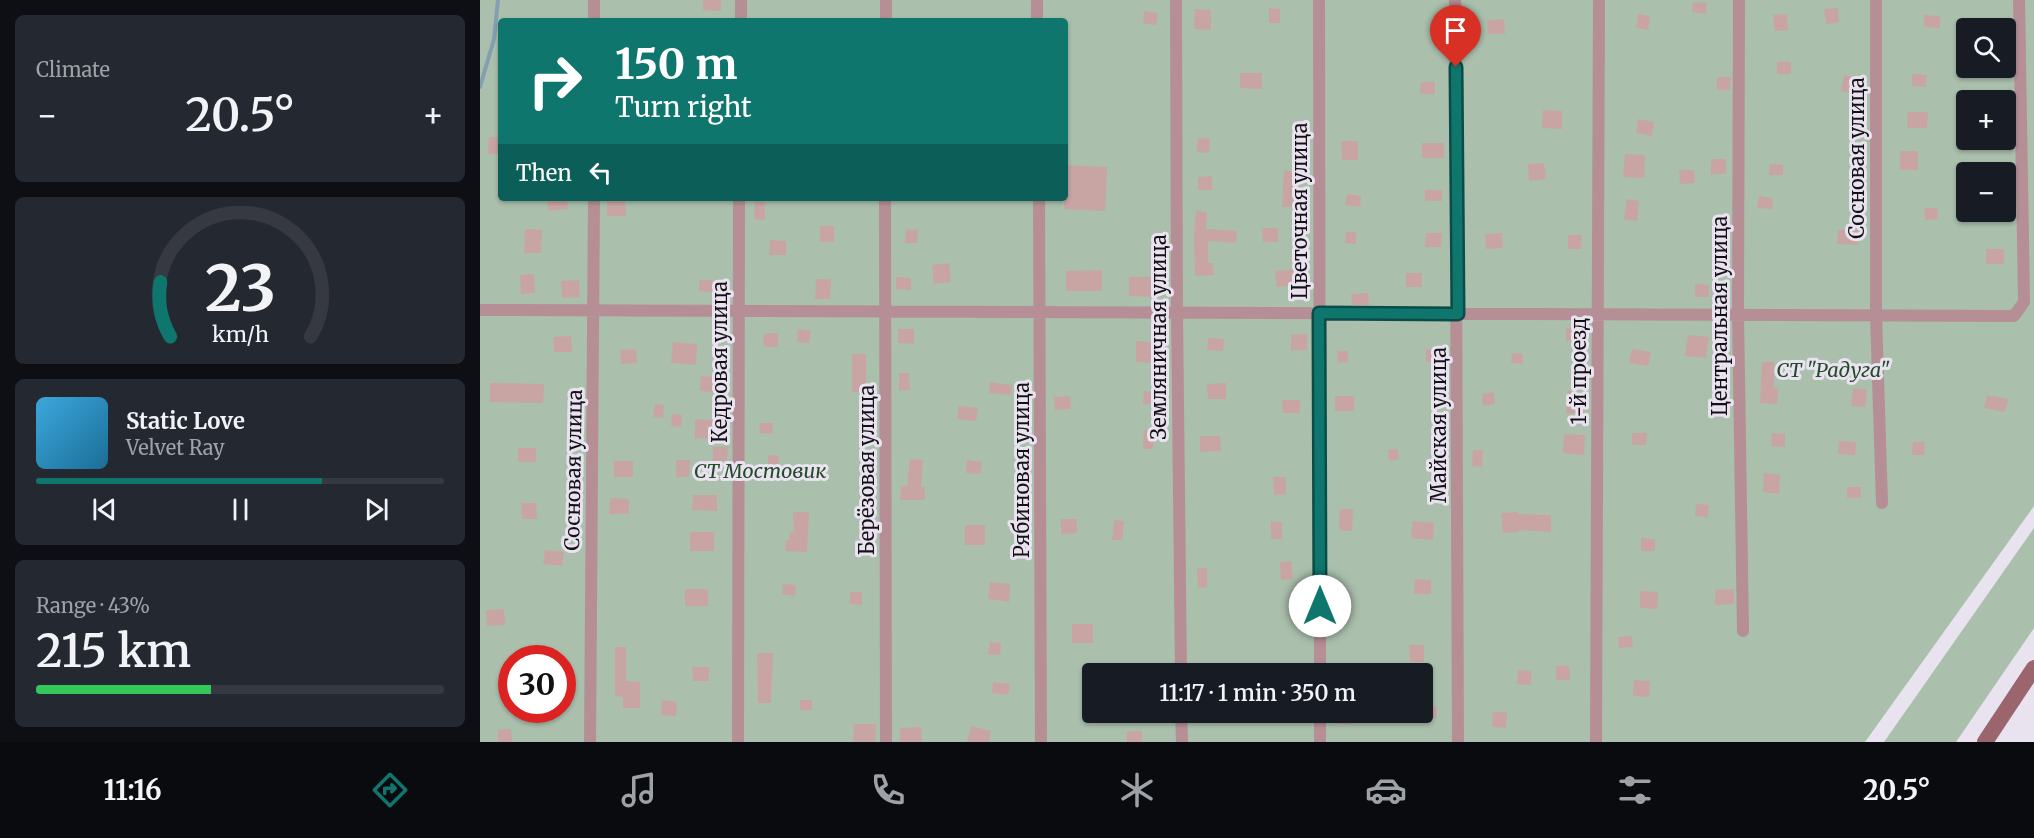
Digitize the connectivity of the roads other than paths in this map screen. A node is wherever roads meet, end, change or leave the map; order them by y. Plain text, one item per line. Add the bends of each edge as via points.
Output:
1 (594, 0) edge
2 (741, 0) edge
3 (886, 0) edge
4 (1037, 0) edge
5 (1176, 0) edge
6 (1319, 0) edge
7 (1455, 0) edge
8 (1599, 0) edge
9 (1738, 0) edge
10 (1876, 0) edge
11 (2019, 0) edge
12 (594, 18) edge
13 (741, 18) edge
14 (886, 18) edge
15 (1037, 18) edge
16 (594, 201) edge
17 (739, 201) edge
18 (885, 201) edge
19 (1039, 201) edge
20 (480, 310) edge
21 (595, 311) junction
22 (738, 311) junction
23 (885, 312) junction
24 (1041, 312) junction
25 (1177, 313) junction
26 (1319, 313) junction
27 (1458, 314) junction
28 (1598, 314) junction
29 (1738, 315) junction
30 (1876, 315) junction
31 (1882, 502) dead end
32 (1743, 631) dead end
33 (1181, 663) edge
34 (1320, 663) edge
35 (2034, 668) edge
36 (1181, 723) edge
37 (1320, 723) edge
38 (590, 742) edge
39 (738, 742) edge
40 (886, 742) edge
41 (1041, 742) edge
42 (1182, 742) edge
43 (1320, 742) edge
44 (1458, 742) edge
45 (1596, 742) edge
46 (1985, 742) edge

1 - 12 street
2 - 13 street
3 - 14 street
4 - 15 street
5 - 25 street, Земляничная улица
6 - 26 street, Цветочная улица
7 - 27 street, Майская улица
8 - 28 street, 1-й проезд
9 - 29 street, Центральная улица
10 - 30 street, Сосновая улица
11 - 30 street via 2024,302 2014,316
16 - 21 street, Сосновая улица
17 - 22 street, Кедровая улица
18 - 23 street, Берёзовая улица
19 - 24 street, Рябиновая улица
20 - 21 street
21 - 22 street
21 - 38 street, Сосновая улица
22 - 23 street
22 - 39 street, Кедровая улица
23 - 24 street
23 - 40 street, Берёзовая улица
24 - 25 street
24 - 41 street, Рябиновая улица
25 - 26 street
25 - 33 street, Земляничная улица
26 - 27 street
26 - 34 street, Цветочная улица
27 - 28 street
27 - 44 street, Майская улица
28 - 29 street
28 - 45 street, 1-й проезд
29 - 30 street
29 - 32 street, Центральная улица
30 - 31 street, Сосновая улица
35 - 46 main road
36 - 42 street
37 - 43 street

